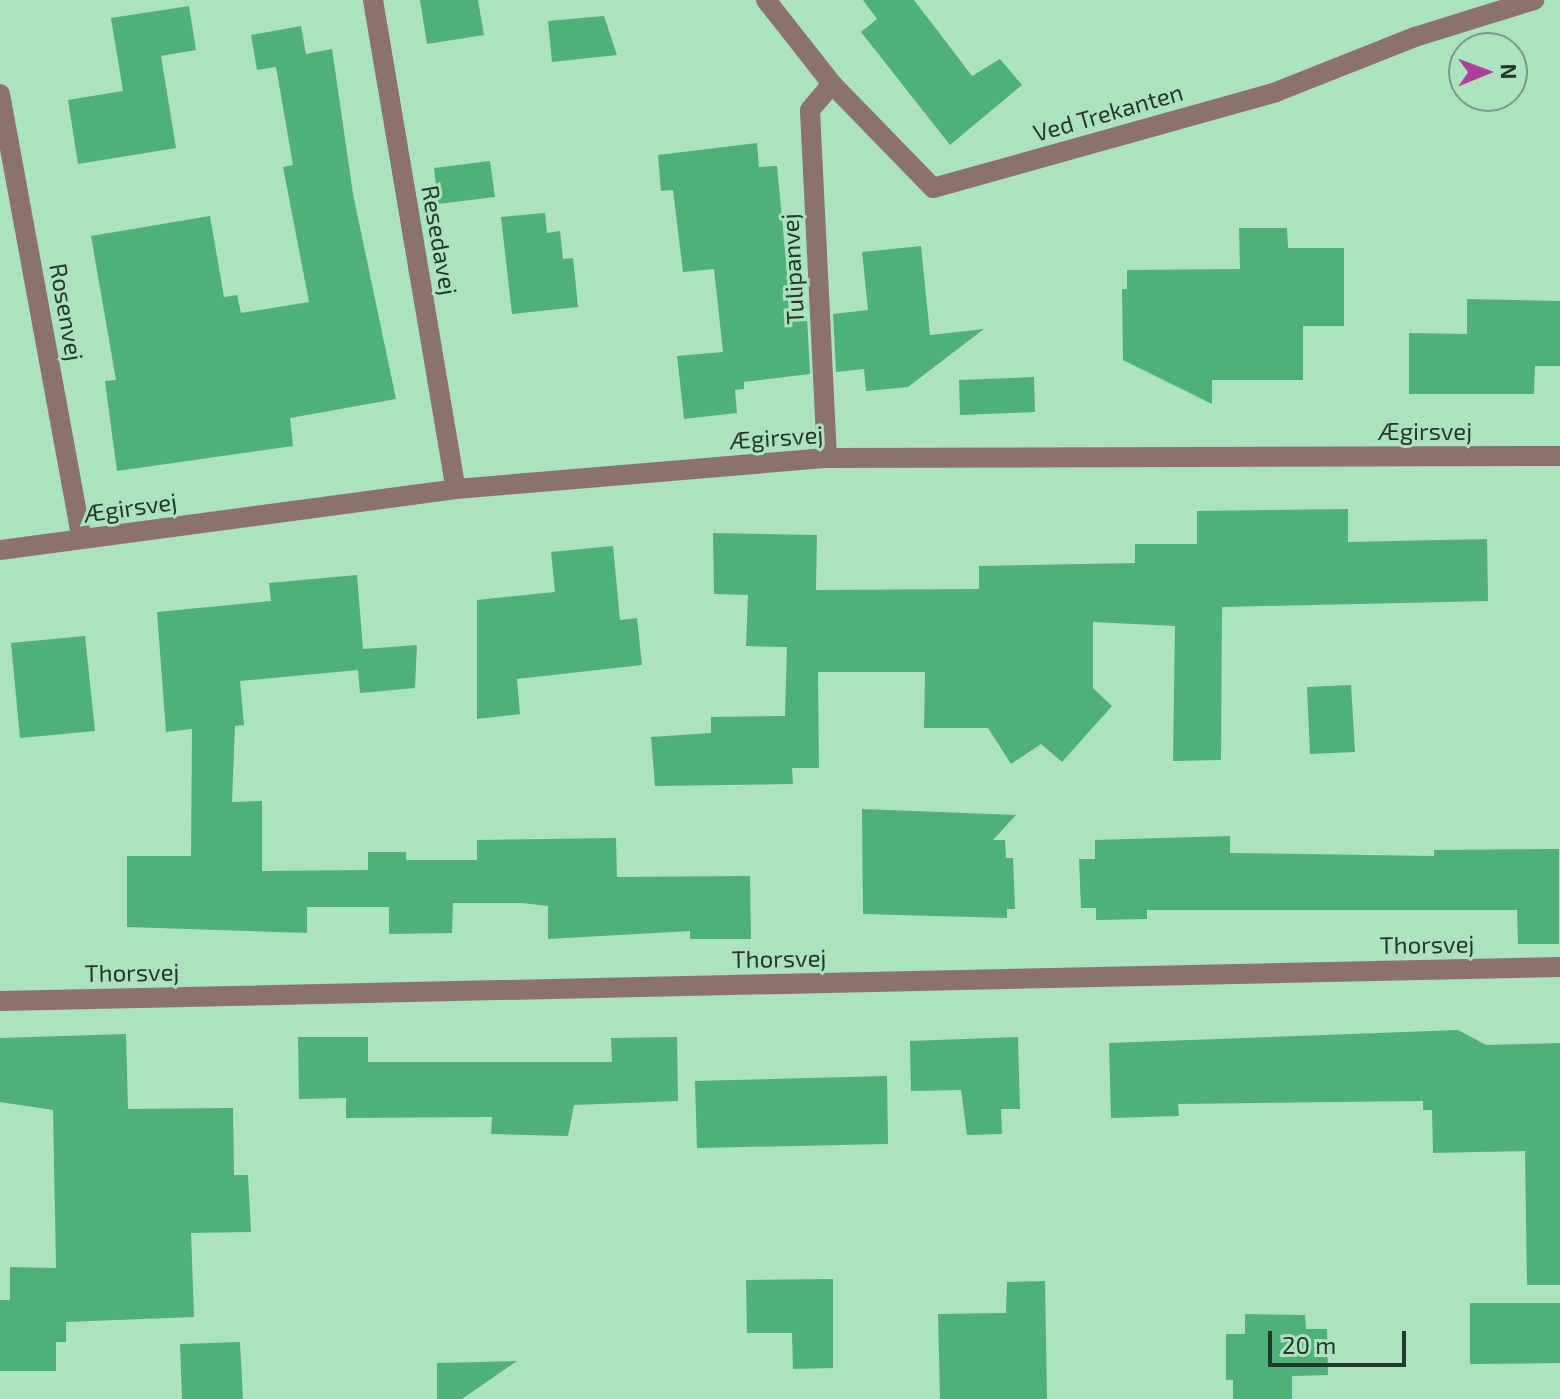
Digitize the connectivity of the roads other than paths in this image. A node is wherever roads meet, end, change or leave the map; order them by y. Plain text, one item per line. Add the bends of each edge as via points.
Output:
1 (373, 0) edge
2 (766, 0) edge
3 (1534, 0) edge
4 (832, 84) junction
5 (0, 94) edge
6 (1560, 456) edge
7 (827, 458) junction
8 (456, 489) junction
9 (82, 539) junction
10 (0, 550) edge
11 (1560, 967) edge
12 (0, 1001) edge

1 - 8 street, Resedavej
2 - 4 street, Ved Trekanten
3 - 4 street, Ved Trekanten via 1415,37 1276,92 933,188
4 - 7 street, Tulipanvej via 810,110
5 - 9 street, Rosenvej
6 - 7 street, Ægirsvej
7 - 8 street, Ægirsvej
8 - 9 street, Ægirsvej
9 - 10 street, Ægirsvej
11 - 12 street, Thorsvej

